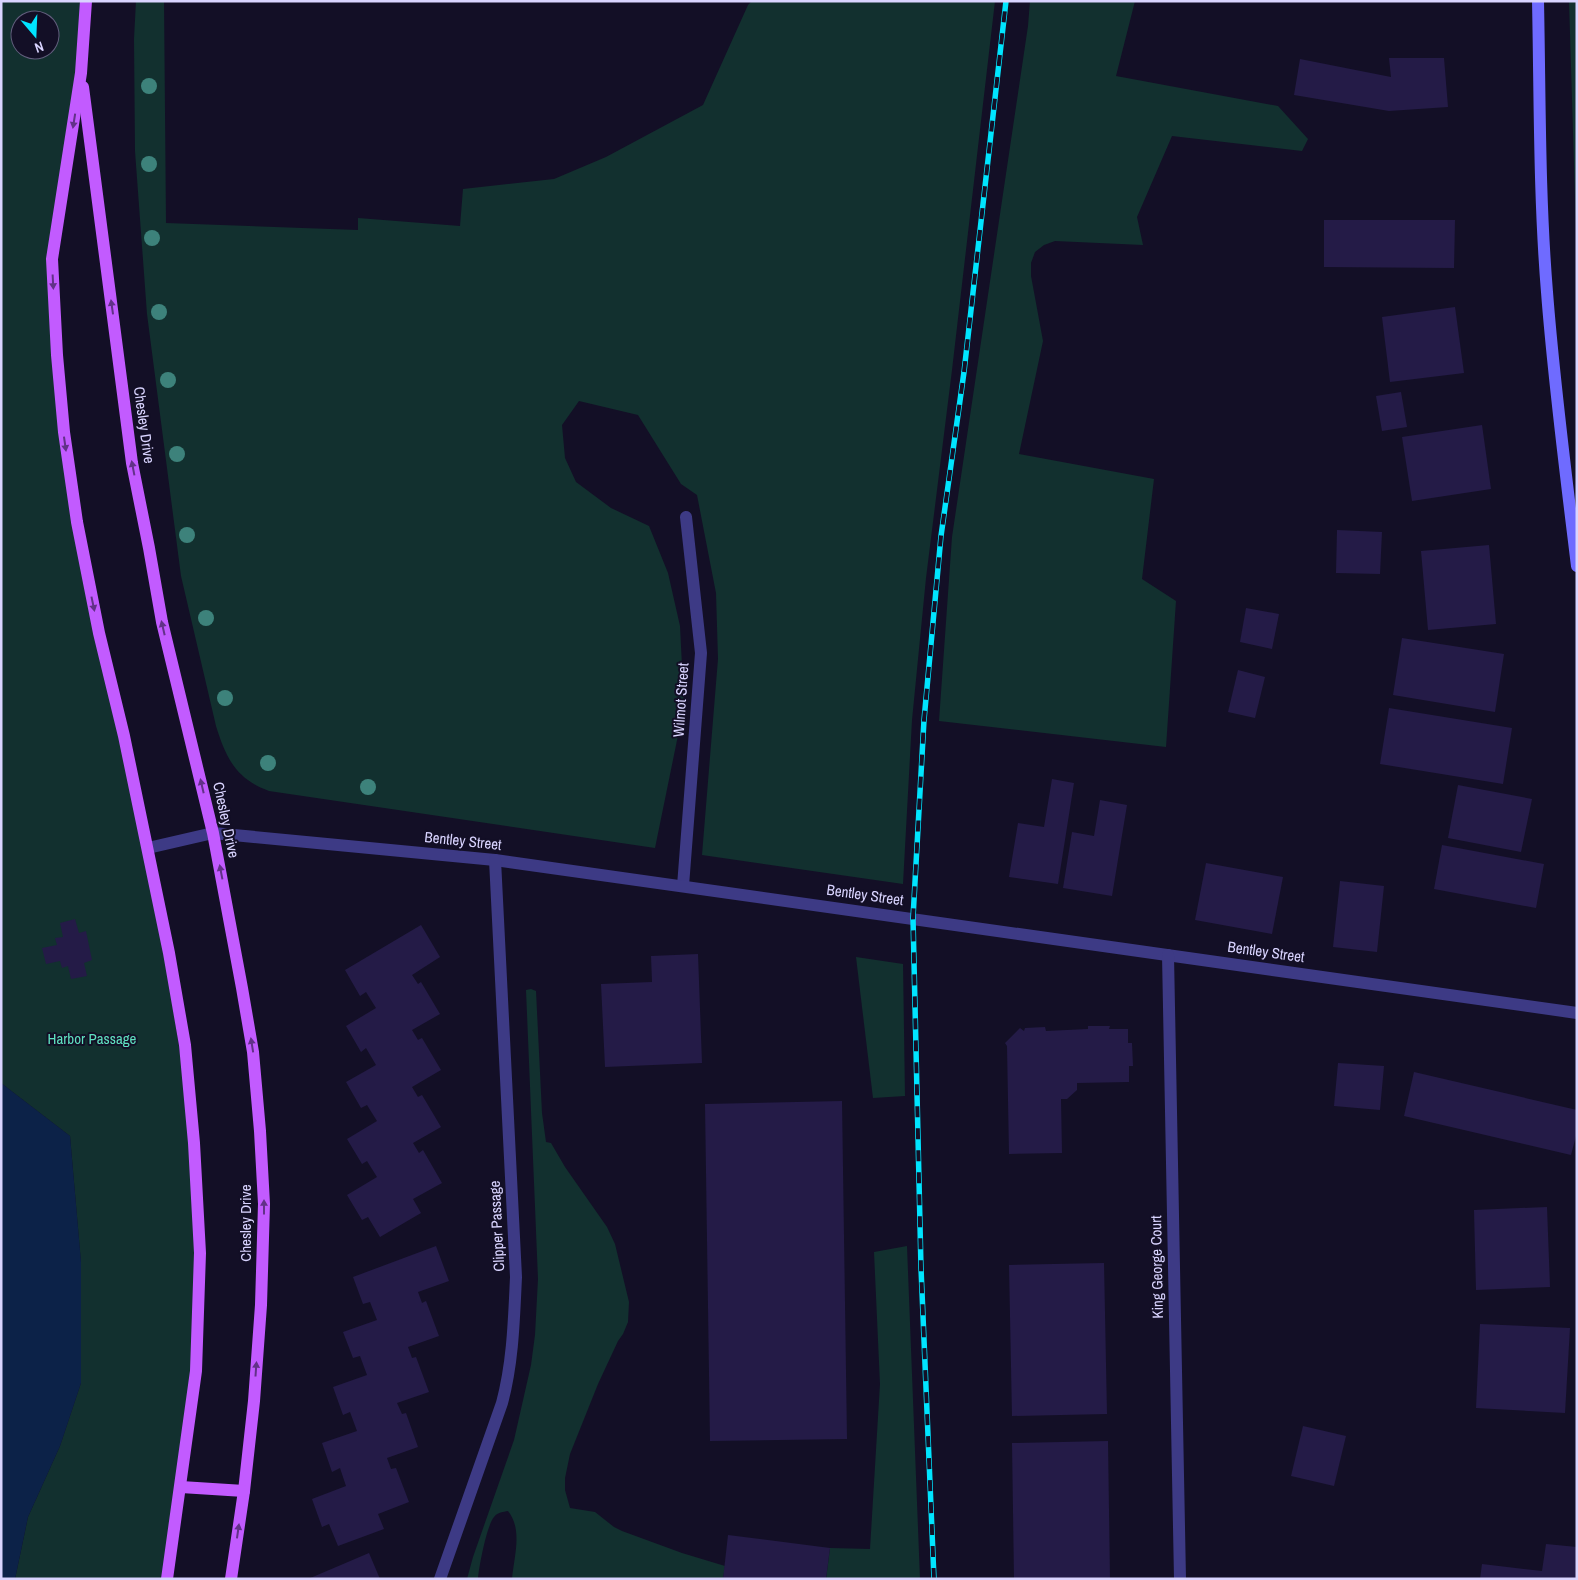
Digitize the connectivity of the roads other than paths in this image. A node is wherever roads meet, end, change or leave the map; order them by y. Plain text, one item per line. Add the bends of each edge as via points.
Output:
1 (86, 1) edge
2 (1538, 1) edge
3 (81, 73) junction
4 (686, 517) dead end
5 (1577, 566) edge
6 (213, 833) junction
7 (148, 848) junction
8 (495, 860) junction
9 (683, 886) junction
10 (1168, 955) junction
11 (1577, 1013) edge
12 (180, 1487) junction
13 (244, 1491) junction
14 (167, 1579) edge
15 (231, 1579) edge
16 (440, 1579) edge
17 (1180, 1579) edge

1 - 3 main road, Chesley Drive
2 - 5 street via 1546,291
6 -> 3 main road, Chesley Drive via 162,622 132,463
3 -> 7 main road, Chesley Drive via 52,259 63,423 76,522
4 - 9 street, Wilmot Street via 701,653
6 - 7 street, Bentley Street
6 - 8 street, Bentley Street
13 -> 6 main road, Chesley Drive via 261,1306 264,1204 253,1052
7 - 12 main road, Chesley Drive via 185,1045 200,1253 196,1371
8 - 9 street, Bentley Street
8 - 16 street, Clipper Passage via 516,1268 514,1328 502,1403
9 - 10 street, Bentley Street
10 - 11 street, Bentley Street
10 - 17 street, King George Court
12 - 13 main road
12 - 14 main road, Chesley Drive
15 -> 13 main road, Chesley Drive

